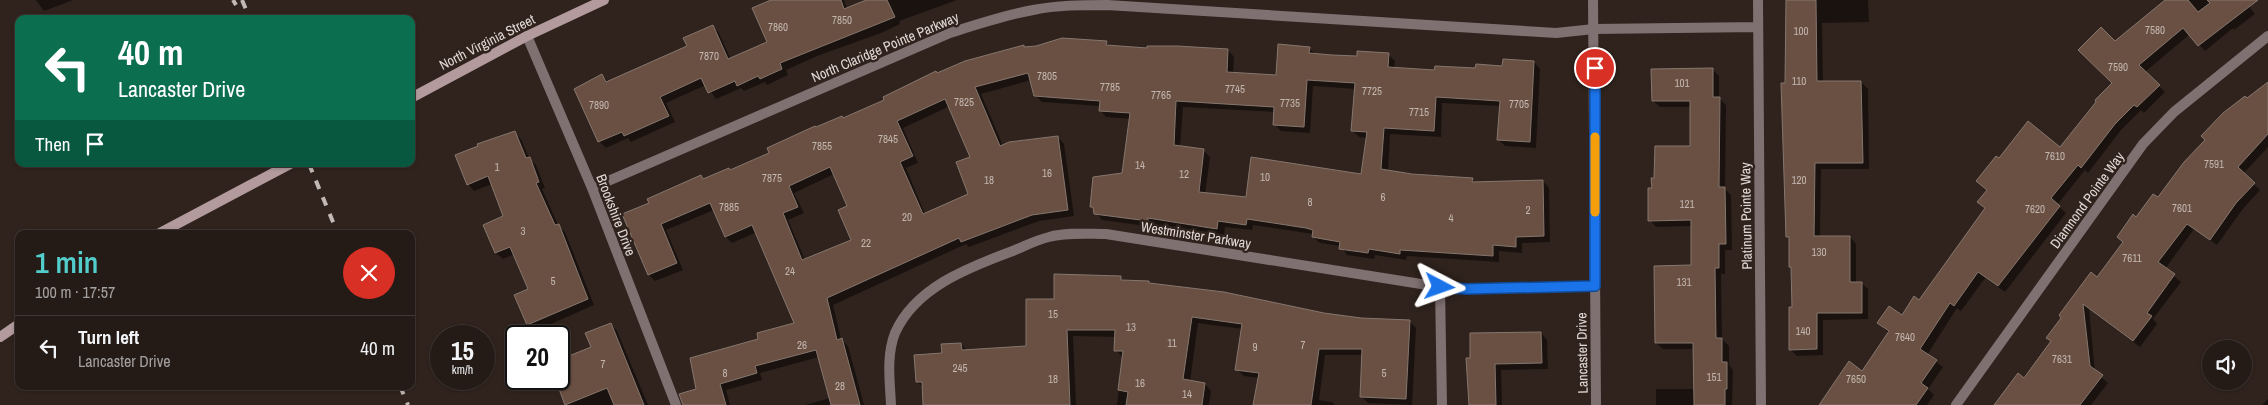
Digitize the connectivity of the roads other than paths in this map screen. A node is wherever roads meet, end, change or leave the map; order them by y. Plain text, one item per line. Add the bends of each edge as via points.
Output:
1 (604, 0) edge
2 (1593, 0) edge
3 (1758, 0) edge
4 (1758, 27) junction
5 (1594, 29) junction
6 (528, 36) junction
7 (2268, 36) edge
8 (415, 96) edge
9 (284, 167) edge
10 (592, 188) junction
11 (166, 230) edge
12 (1595, 286) junction
13 (1440, 287) junction
14 (15, 327) edge
15 (0, 336) edge
16 (676, 405) edge
17 (891, 405) edge
18 (1442, 405) edge
19 (1596, 405) edge
20 (1761, 405) edge
21 (1956, 405) edge

1 - 6 main road, North Virginia Street
2 - 5 street, Lancaster Drive
3 - 4 street, Platinum Pointe Way
4 - 5 street, North Claridge Pointe Parkway
4 - 20 street, Platinum Pointe Way
5 - 10 street, North Claridge Pointe Parkway via 1556,33 1107,5 1034,10 950,33
5 - 12 street, Lancaster Drive
6 - 8 main road, North Virginia Street
6 - 10 street, Brookshire Drive
7 - 21 street, Diamnond Pointe Way via 2174,112 2143,144
9 - 11 main road
10 - 16 street, Brookshire Drive
12 - 13 street, Westminster Parkway
12 - 19 street, Lancaster Drive
13 - 17 street, Westminster Parkway via 1106,234 1049,237 966,268 920,300 895,334 890,351
13 - 18 street
14 - 15 main road

